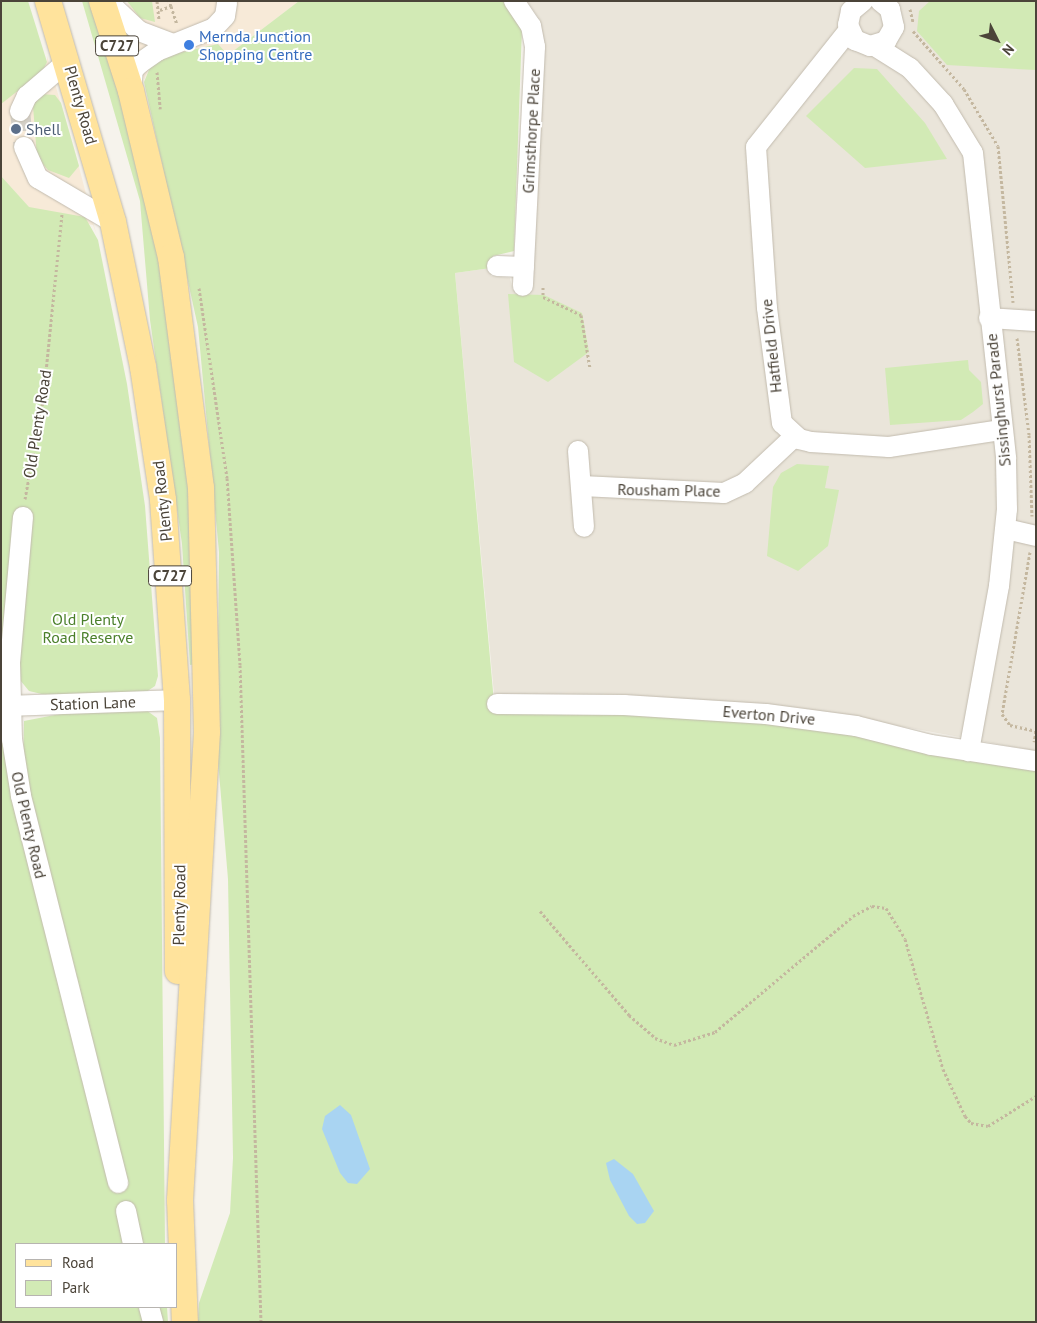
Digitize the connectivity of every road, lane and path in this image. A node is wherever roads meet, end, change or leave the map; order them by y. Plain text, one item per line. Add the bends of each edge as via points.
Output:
1 (48, 1) edge
2 (102, 1) edge
3 (107, 1) edge
4 (169, 1) edge
5 (514, 1) edge
6 (880, 1) edge
7 (227, 4) dead end
8 (160, 10) dead end
9 (851, 12) edge
10 (897, 17) edge
11 (172, 44) junction
12 (870, 46) junction
13 (68, 60) junction
14 (824, 64) junction
15 (910, 68) junction
16 (131, 91) junction
17 (20, 111) tunnel mouth
18 (24, 147) tunnel mouth
19 (63, 192) junction
20 (113, 222) junction
21 (497, 266) dead end
22 (544, 278) dead end
23 (989, 318) junction
24 (1036, 321) edge
25 (1016, 336) dead end
26 (590, 368) dead end
27 (788, 430) junction
28 (1002, 430) junction
29 (578, 451) dead end
30 (582, 486) junction
31 (23, 517) joint
32 (584, 527) dead end
33 (1006, 529) junction
34 (1033, 536) edge
35 (177, 700) junction
36 (497, 704) dead end
37 (9, 706) junction
38 (1036, 730) edge
39 (969, 751) junction
40 (1036, 761) edge
41 (540, 911) dead end
42 (1036, 1096) edge
43 (183, 1134) junction
44 (118, 1183) dead end
45 (126, 1212) dead end
46 (133, 1243) edge
47 (149, 1308) edge
48 (153, 1322) edge
49 (185, 1322) edge

1 - 13 main road, Plenty Road / C727
2 - 16 main road, Plenty Road / C727
3 - 11 street via 139,31
4 - 8 path via 171,6
5 - 21 street, Grimsthorpe Place via 531,26 535,47 524,276
6 - 10 street, Sissinghurst Parade
7 - 11 street via 225,16 214,28
9 - 12 street, Sissinghurst Parade
9 - 14 street, Hatfield Drive
10 - 12 street, Hatfield Drive
10 - 15 street, Sissinghurst Parade
11 - 16 street via 133,70
12 - 14 street, Hatfield Drive
12 - 15 street, Sissinghurst Parade
13 - 17 street via 27,96
13 - 20 main road, Plenty Road / C727
14 - 27 street, Hatfield Drive via 769,126 754,158 772,361
15 - 23 street, Sissinghurst Parade via 943,104 974,153
16 - 43 main road, Plenty Road / C727 via 177,293 196,423 204,538 207,732
18 - 19 street via 33,173
19 - 20 street
19 - 31 path, Old Plenty Road via 58,286
20 - 35 main road, Plenty Road / C727 via 157,454
22 - 26 path via 543,297 581,315
23 - 24 street
23 - 28 street, Sissinghurst Parade
25 - 34 path via 1032,470
27 - 28 street via 811,442 890,446
27 - 30 street, Rousham Place via 752,477 735,489 709,494
28 - 33 street, Sissinghurst Parade
29 - 30 street
30 - 32 street
31 - 37 street, Old Plenty Road
33 - 34 street
33 - 39 street, Sissinghurst Parade
34 - 38 path via 1002,714 1010,725
35 - 37 street, Station Lane
35 - 43 main road, Plenty Road / C727 via 178,997
36 - 39 street, Everton Drive via 624,705 766,714 856,726
37 - 44 street, Old Plenty Road via 21,796
39 - 40 street, Everton Drive
41 - 42 path via 629,1015 655,1038 674,1044 716,1032 853,916 872,906 886,908 905,939 943,1069 965,1116 971,1123 988,1126
43 - 49 main road, Plenty Road / C727 via 180,1200
45 - 46 street
47 - 48 street

